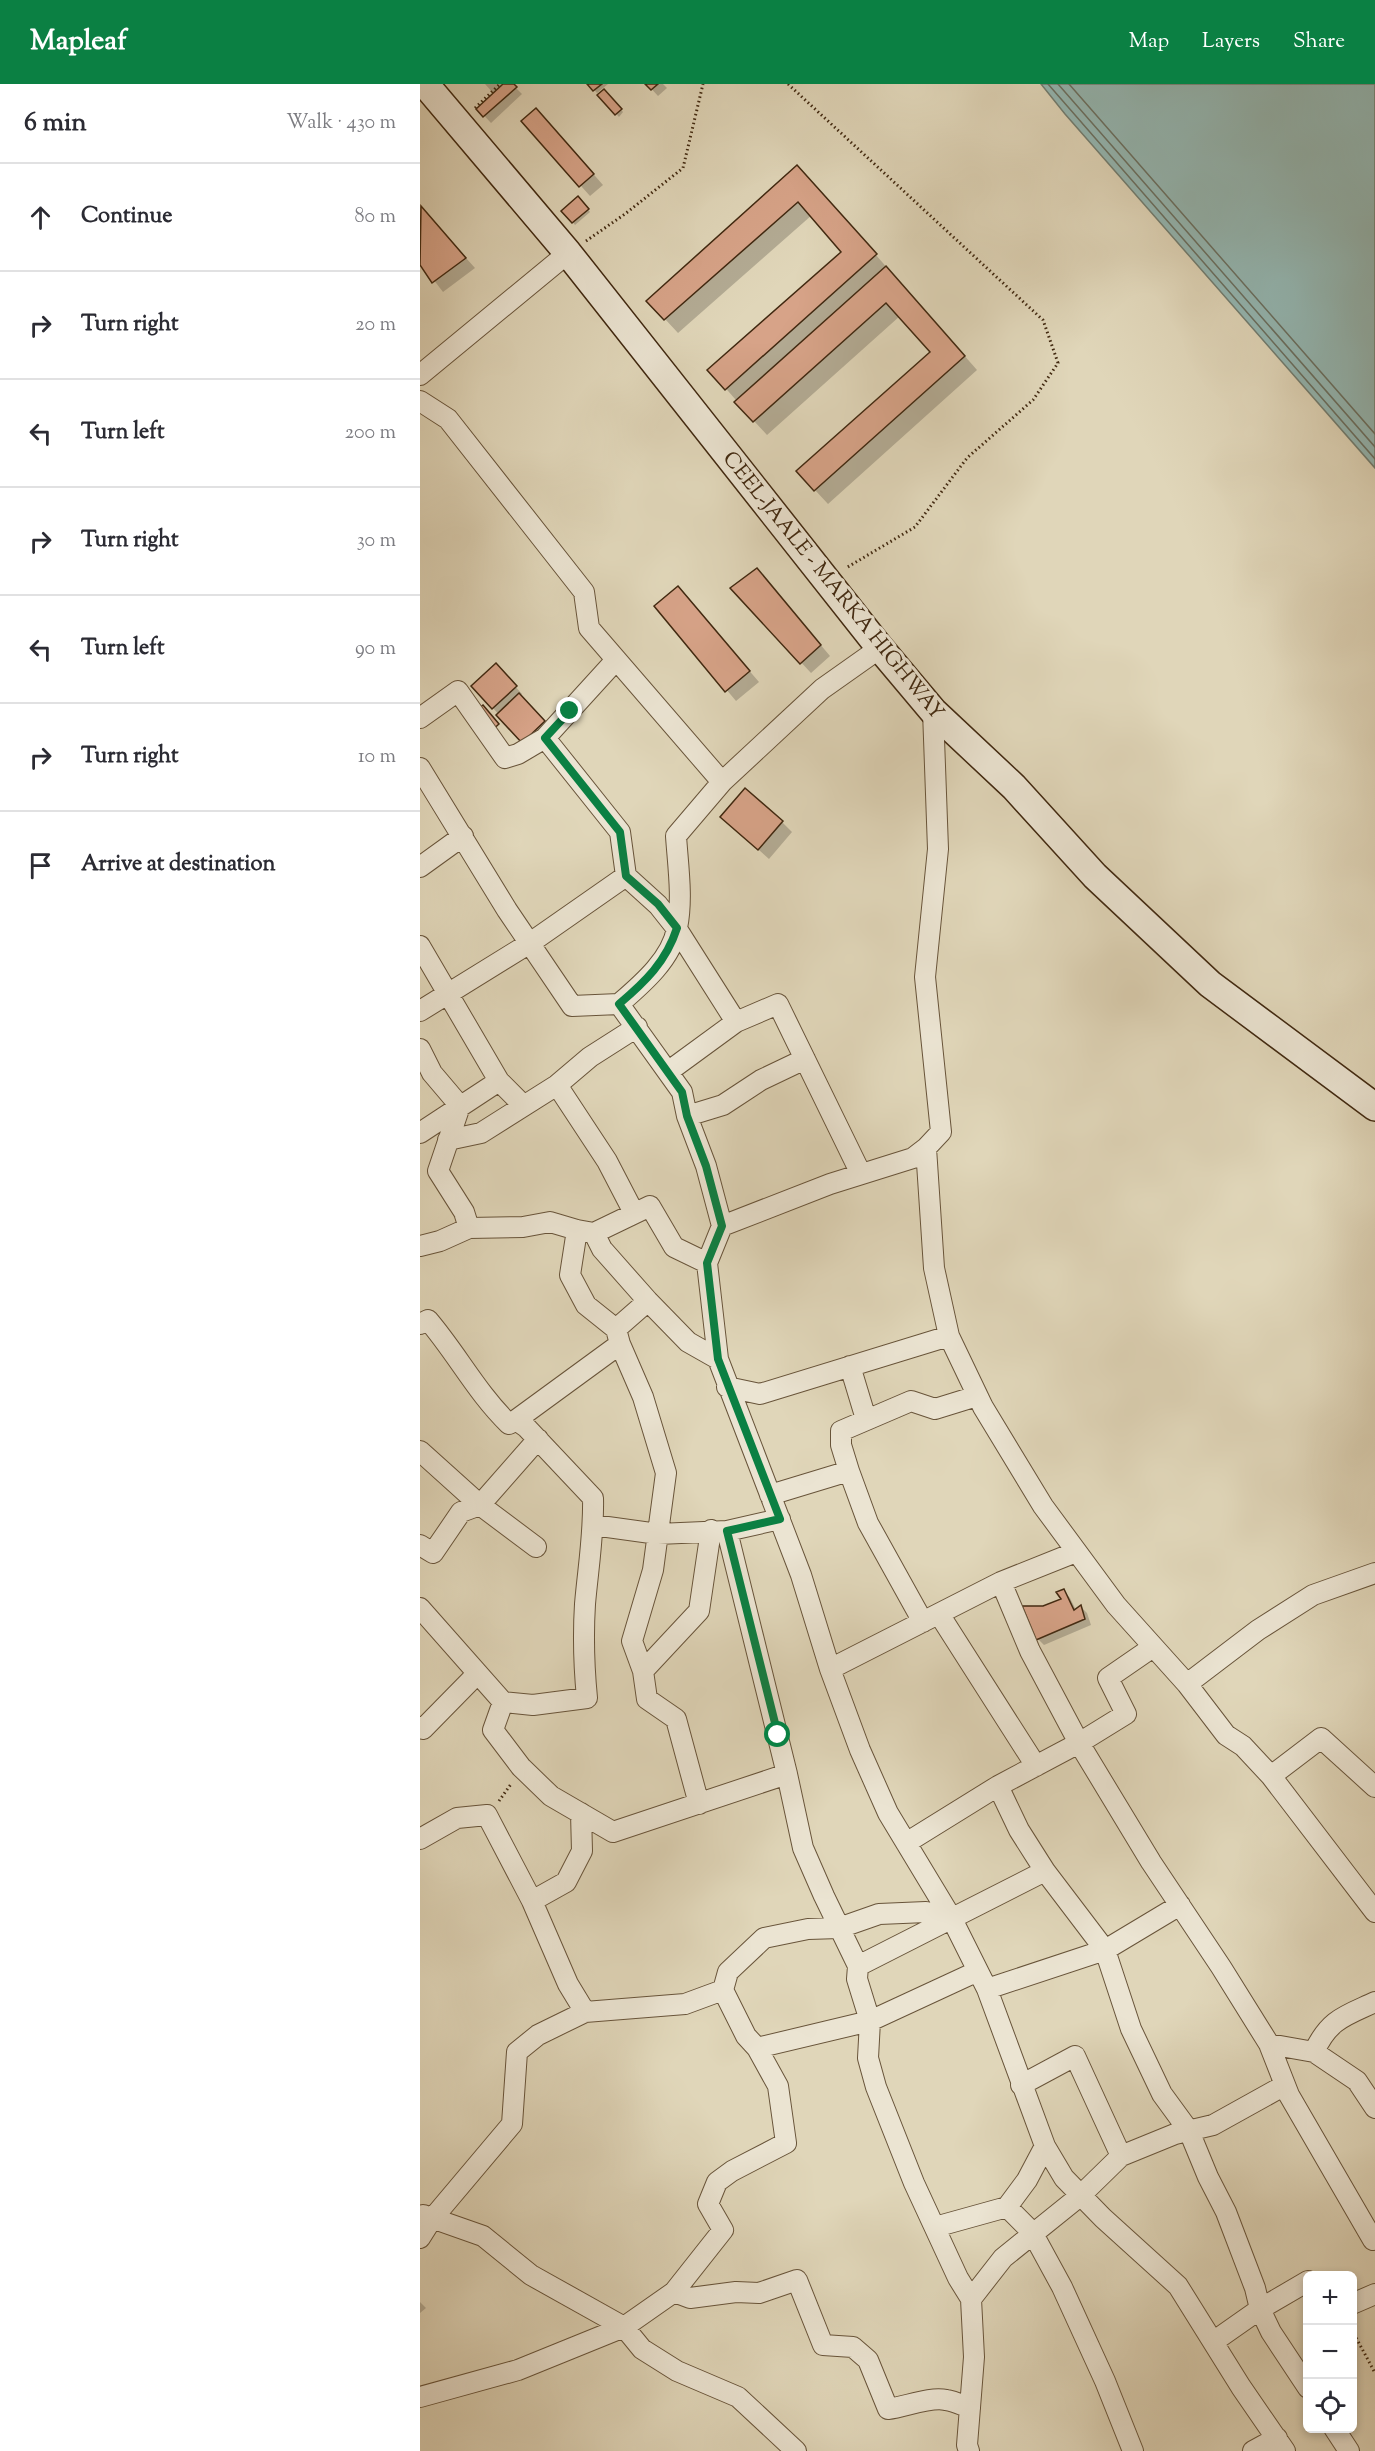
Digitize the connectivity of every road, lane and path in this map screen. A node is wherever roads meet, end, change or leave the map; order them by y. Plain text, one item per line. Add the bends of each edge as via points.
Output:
1 (424, 84) edge
2 (500, 84) edge
3 (703, 84) edge
4 (788, 84) edge
5 (459, 123) junction
6 (568, 253) junction
7 (420, 375) edge
8 (420, 401) edge
9 (826, 580) junction
10 (880, 648) junction
11 (616, 660) junction
12 (933, 711) junction
13 (420, 718) edge
14 (545, 738) junction
15 (420, 768) edge
16 (722, 782) junction
17 (463, 837) junction
18 (420, 867) edge
19 (626, 876) junction
20 (677, 928) junction
21 (530, 943) junction
22 (420, 946) edge
23 (449, 993) junction
24 (619, 1004) junction
25 (420, 1011) edge
26 (736, 1022) junction
27 (637, 1028) junction
28 (420, 1049) edge
29 (805, 1059) junction
30 (669, 1071) junction
31 (500, 1081) junction
32 (557, 1084) junction
33 (523, 1105) junction
34 (460, 1106) junction
35 (1375, 1107) edge
36 (687, 1116) junction
37 (420, 1133) edge
38 (448, 1140) junction
39 (926, 1148) junction
40 (861, 1174) junction
41 (634, 1213) junction
42 (722, 1226) junction
43 (469, 1228) junction
44 (585, 1232) junction
45 (420, 1246) edge
46 (707, 1263) junction
47 (648, 1301) junction
48 (423, 1316) edge
49 (949, 1336) junction
50 (618, 1337) junction
51 (718, 1359) junction
52 (850, 1366) junction
53 (727, 1387) junction
54 (977, 1396) junction
55 (866, 1419) junction
56 (516, 1420) junction
57 (538, 1439) junction
58 (420, 1451) edge
59 (849, 1471) junction
60 (770, 1495) junction
61 (480, 1505) junction
62 (780, 1519) junction
63 (593, 1525) junction
64 (719, 1531) junction
65 (658, 1534) junction
66 (420, 1545) edge
67 (536, 1547) dead end
68 (1076, 1552) junction
69 (1375, 1573) edge
70 (1001, 1582) junction
71 (420, 1608) edge
72 (931, 1618) junction
73 (1153, 1647) junction
74 (830, 1669) junction
75 (643, 1671) junction
76 (477, 1674) junction
77 (1187, 1684) junction
78 (503, 1702) junction
79 (420, 1727) edge
80 (1079, 1743) junction
81 (1036, 1766) junction
82 (521, 1767) junction
83 (788, 1774) junction
84 (1271, 1776) junction
85 (998, 1786) junction
86 (1375, 1787) edge
87 (699, 1804) junction
88 (581, 1813) junction
89 (487, 1815) junction
90 (420, 1839) edge
91 (906, 1843) junction
92 (1045, 1871) junction
93 (532, 1901) junction
94 (1180, 1905) junction
95 (1375, 1912) edge
96 (952, 1919) junction
97 (839, 1928) junction
98 (1105, 1950) junction
99 (858, 1966) junction
100 (978, 1971) junction
101 (987, 1989) junction
102 (723, 1990) junction
103 (1375, 2002) edge
104 (585, 2012) junction
105 (870, 2021) junction
106 (1269, 2044) junction
107 (757, 2048) junction
108 (1314, 2052) junction
109 (1021, 2085) junction
110 (1285, 2085) junction
111 (1375, 2108) edge
112 (1189, 2131) junction
113 (1046, 2146) junction
114 (1121, 2156) junction
115 (1080, 2196) junction
116 (1007, 2207) junction
117 (426, 2217) edge
118 (935, 2227) junction
119 (1032, 2232) junction
120 (420, 2238) edge
121 (1373, 2240) dead end
122 (1303, 2284) edge
123 (674, 2292) junction
124 (1375, 2294) edge
125 (971, 2299) junction
126 (1357, 2302) edge
127 (1260, 2309) junction
128 (624, 2327) junction
129 (1357, 2338) edge
130 (1213, 2342) junction
131 (1375, 2373) edge
132 (1303, 2380) edge
133 (420, 2397) edge
134 (970, 2408) junction
135 (1337, 2433) edge
136 (1281, 2445) edge
137 (796, 2451) edge
138 (969, 2451) edge
139 (1133, 2451) edge
140 (1253, 2451) edge
141 (1349, 2451) edge

1 - 5 street, CEEL-JAALE - MARKA HIGHWAY
2 - 5 path
3 - 6 path via 683,168
4 - 9 path via 1043,320 1058,363 1033,400 967,458 915,527
5 - 6 street, CEEL-JAALE - MARKA HIGHWAY
6 - 7 street
6 - 9 street, CEEL-JAALE - MARKA HIGHWAY
8 - 11 street via 448,419 584,592 589,628
9 - 10 street, CEEL-JAALE - MARKA HIGHWAY
10 - 12 street, CEEL-JAALE - MARKA HIGHWAY
10 - 16 street via 822,689
11 - 14 street
11 - 16 street
12 - 35 street, CEEL-JAALE - MARKA HIGHWAY via 1014,787 1095,876 1210,984
12 - 39 street via 939,849 926,977 941,1132
13 - 14 street via 458,691 505,758
14 - 19 street via 620,832
15 - 17 street
16 - 20 street via 676,836
17 - 18 street
17 - 21 street
19 - 20 street via 658,904
19 - 21 street
20 - 24 street via 649,978
20 - 26 street
21 - 23 street
21 - 24 street via 572,1006
22 - 23 street
23 - 25 street
23 - 31 street
24 - 27 street
26 - 29 street via 778,1004
26 - 30 street
27 - 30 street
27 - 32 street
28 - 34 street via 432,1073
29 - 36 street via 761,1080 723,1105
29 - 40 street
30 - 36 street via 682,1092
31 - 33 street
31 - 34 street
32 - 33 street
32 - 41 street via 607,1161
33 - 38 street via 481,1133
34 - 37 street
34 - 38 street
36 - 42 street
38 - 43 street via 438,1171 464,1212
39 - 40 street via 914,1158
39 - 49 street via 934,1268
40 - 42 street
41 - 44 street
41 - 46 street via 650,1206 674,1247
42 - 46 street
43 - 44 street via 550,1222
43 - 45 street
44 - 47 street
44 - 50 street via 570,1275 586,1305
46 - 51 street
47 - 50 street
47 - 51 street via 688,1342
48 - 56 street via 447,1342 487,1402 509,1425
49 - 52 street
49 - 54 street
50 - 56 street
50 - 65 street via 643,1397 666,1473
51 - 53 street
52 - 53 street via 760,1394
52 - 55 street
53 - 60 street
54 - 55 street via 935,1409 911,1401
54 - 68 street via 1043,1506
55 - 59 street via 841,1431
56 - 57 street
57 - 61 street
57 - 63 street via 593,1498
58 - 61 street
59 - 60 street
59 - 72 street via 868,1523
60 - 62 street
61 - 66 street via 461,1512 433,1553
61 - 67 street
62 - 64 street
62 - 74 street
63 - 65 street
63 - 78 street via 585,1605 587,1698 533,1705
64 - 65 street
64 - 75 street via 699,1611
64 - 83 street
65 - 75 street via 653,1570 632,1641
68 - 70 street
68 - 73 street
69 - 77 street via 1313,1594
70 - 72 street
70 - 80 street via 1030,1651
71 - 76 street
72 - 74 street
72 - 81 street
73 - 77 street
73 - 80 street via 1108,1678 1126,1714
74 - 91 street via 860,1750 888,1814
75 - 87 street via 647,1699 676,1719
76 - 78 street
76 - 79 street via 423,1729
77 - 84 street via 1226,1735 1243,1746
78 - 82 street via 493,1730
80 - 81 street
80 - 94 street
81 - 85 street
82 - 88 street via 551,1796
82 - 89 path
83 - 87 street
83 - 97 street via 803,1848
84 - 86 street via 1321,1738
84 - 95 street
85 - 91 street
85 - 92 street
87 - 88 street via 613,1832
88 - 93 street via 582,1851 566,1882
89 - 90 street via 457,1818
89 - 93 street
91 - 96 street
92 - 96 street
92 - 98 street
93 - 104 street via 568,1984
94 - 98 street
94 - 106 street
96 - 97 street via 926,1912 879,1914
96 - 99 street
96 - 100 street
97 - 99 street
97 - 102 street via 808,1929 764,1938 728,1972
98 - 101 street
98 - 112 street via 1131,2029 1162,2094
99 - 105 street via 857,1979
100 - 101 street
100 - 105 street
101 - 109 street
102 - 104 street via 685,2004
102 - 107 street via 746,2036
103 - 108 street via 1354,2010 1323,2032
104 - 117 street via 538,2035 517,2052 512,2124
105 - 107 street
105 - 118 street via 868,2058 876,2086
106 - 108 street
106 - 110 street
107 - 123 street via 778,2086 786,2143 717,2182 708,2204 723,2230
108 - 111 street via 1357,2081
109 - 113 street
109 - 114 street via 1075,2056
110 - 112 street via 1213,2126
110 - 121 street
112 - 114 street
112 - 127 street via 1226,2212
113 - 115 street via 1064,2178
113 - 116 street
114 - 115 street
115 - 119 street
115 - 130 street via 1178,2286
116 - 118 street
116 - 119 street
117 - 120 street
117 - 128 street via 483,2236 531,2275
118 - 125 street
119 - 125 street via 1003,2258
119 - 139 street via 1106,2381
122 - 127 street
123 - 128 street
123 - 134 street via 690,2298 759,2293 797,2280 823,2345 853,2347 868,2360 888,2409 945,2399
124 - 126 street
125 - 134 street via 974,2357
127 - 130 street
127 - 132 street
128 - 133 street via 518,2370
128 - 137 street via 642,2349 677,2371 738,2397
129 - 131 path
130 - 136 street
134 - 138 street
135 - 141 street
136 - 140 street

